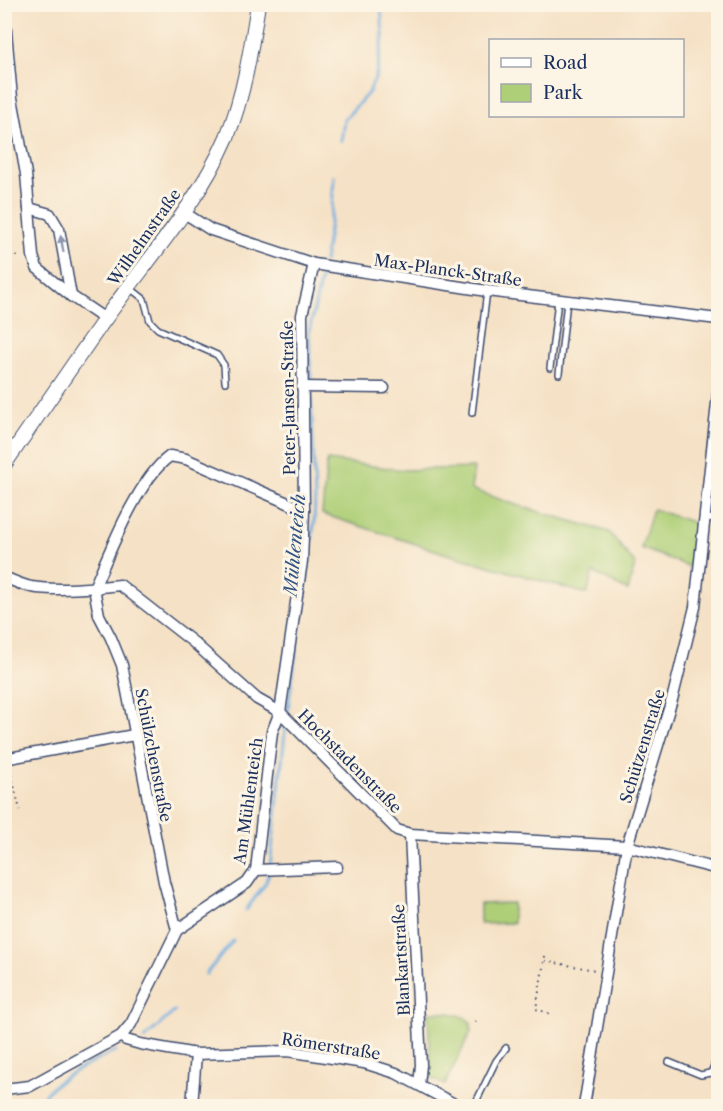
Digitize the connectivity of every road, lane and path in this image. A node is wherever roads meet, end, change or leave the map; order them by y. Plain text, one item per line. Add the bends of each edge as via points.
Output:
1 (258, 4) edge
2 (4, 9) edge
3 (29, 208) junction
4 (183, 212) junction
5 (4, 256) edge
6 (33, 256) junction
7 (320, 265) junction
8 (129, 287) junction
9 (487, 291) junction
10 (71, 296) junction
11 (562, 301) junction
12 (105, 319) junction
13 (718, 319) edge
14 (550, 368) dead end
15 (559, 374) dead end
16 (225, 382) dead end
17 (308, 387) junction
18 (384, 388) dead end
19 (718, 394) edge
20 (472, 413) dead end
21 (4, 465) edge
22 (714, 478) edge
23 (304, 510) junction
24 (706, 518) junction
25 (718, 519) edge
26 (4, 577) edge
27 (94, 588) junction
28 (284, 716) junction
29 (134, 735) junction
30 (6, 759) edge
31 (20, 810) dead end
32 (410, 834) junction
33 (627, 846) junction
34 (337, 867) dead end
35 (718, 869) edge
36 (265, 870) junction
37 (177, 930) junction
38 (545, 956) dead end
39 (545, 961) junction
40 (606, 972) junction
41 (551, 1014) dead end
42 (121, 1036) junction
43 (506, 1048) dead end
44 (196, 1054) junction
45 (669, 1062) dead end
46 (717, 1070) edge
47 (420, 1085) junction
48 (4, 1089) edge
49 (192, 1107) edge
50 (458, 1107) edge
51 (474, 1107) edge
52 (584, 1107) edge

1 - 4 main road, Wilhelmstraße via 232,124
2 - 3 street via 12,98
3 - 6 street
10 -> 3 street via 59,229 50,214
4 - 7 street, Max-Planck-Straße via 211,230
4 - 8 main road, Wilhelmstraße
5 - 6 path
6 - 10 street via 37,268
7 - 9 street, Max-Planck-Straße
7 - 17 street, Peter-Jansen-Straße via 302,315
8 - 12 main road, Wilhelmstraße
8 - 16 lane via 144,299 150,321 158,328 217,355 224,365
9 - 11 street, Max-Planck-Straße
9 - 20 lane
10 - 12 street
11 - 13 street, Max-Planck-Straße
11 - 14 lane
11 - 15 lane
12 - 21 main road, Wilhelmstraße
17 - 18 street
17 - 23 street, Peter-Jansen-Straße
19 - 22 street, Schützenstraße
22 - 24 street, Schützenstraße
23 - 27 street via 186,459 170,456 162,461 134,503
23 - 28 street, Peter-Jansen-Straße
24 - 25 lane
24 - 33 street, Schützenstraße via 688,638
26 - 27 street, Hochstadenstraße via 31,587
27 - 28 street, Hochstadenstraße via 120,585 257,699
27 - 29 street, Schülzchenstraße via 99,615 122,665
28 - 32 street, Hochstadenstraße via 397,830
28 - 36 street, Am Mühlenteich via 272,732
29 - 30 street
29 - 37 street, Schülzchenstraße
30 - 31 path
32 - 33 street, Hochstadenstraße
32 - 47 street, Blankartstraße
33 - 35 street, Hochstadenstraße
33 - 40 street, Schützenstraße
34 - 36 street
36 - 37 street, Am Mühlenteich
37 - 42 street via 131,1024
38 - 39 path
39 - 40 path
39 - 41 path via 536,1009
40 - 52 street, Schützenstraße
42 - 44 street, Römerstraße via 140,1044
42 - 48 street via 30,1086
43 - 51 lane
44 - 47 street, Römerstraße via 288,1051 364,1063
44 - 49 street
45 - 46 lane via 701,1075
47 - 50 street, Römerstraße

